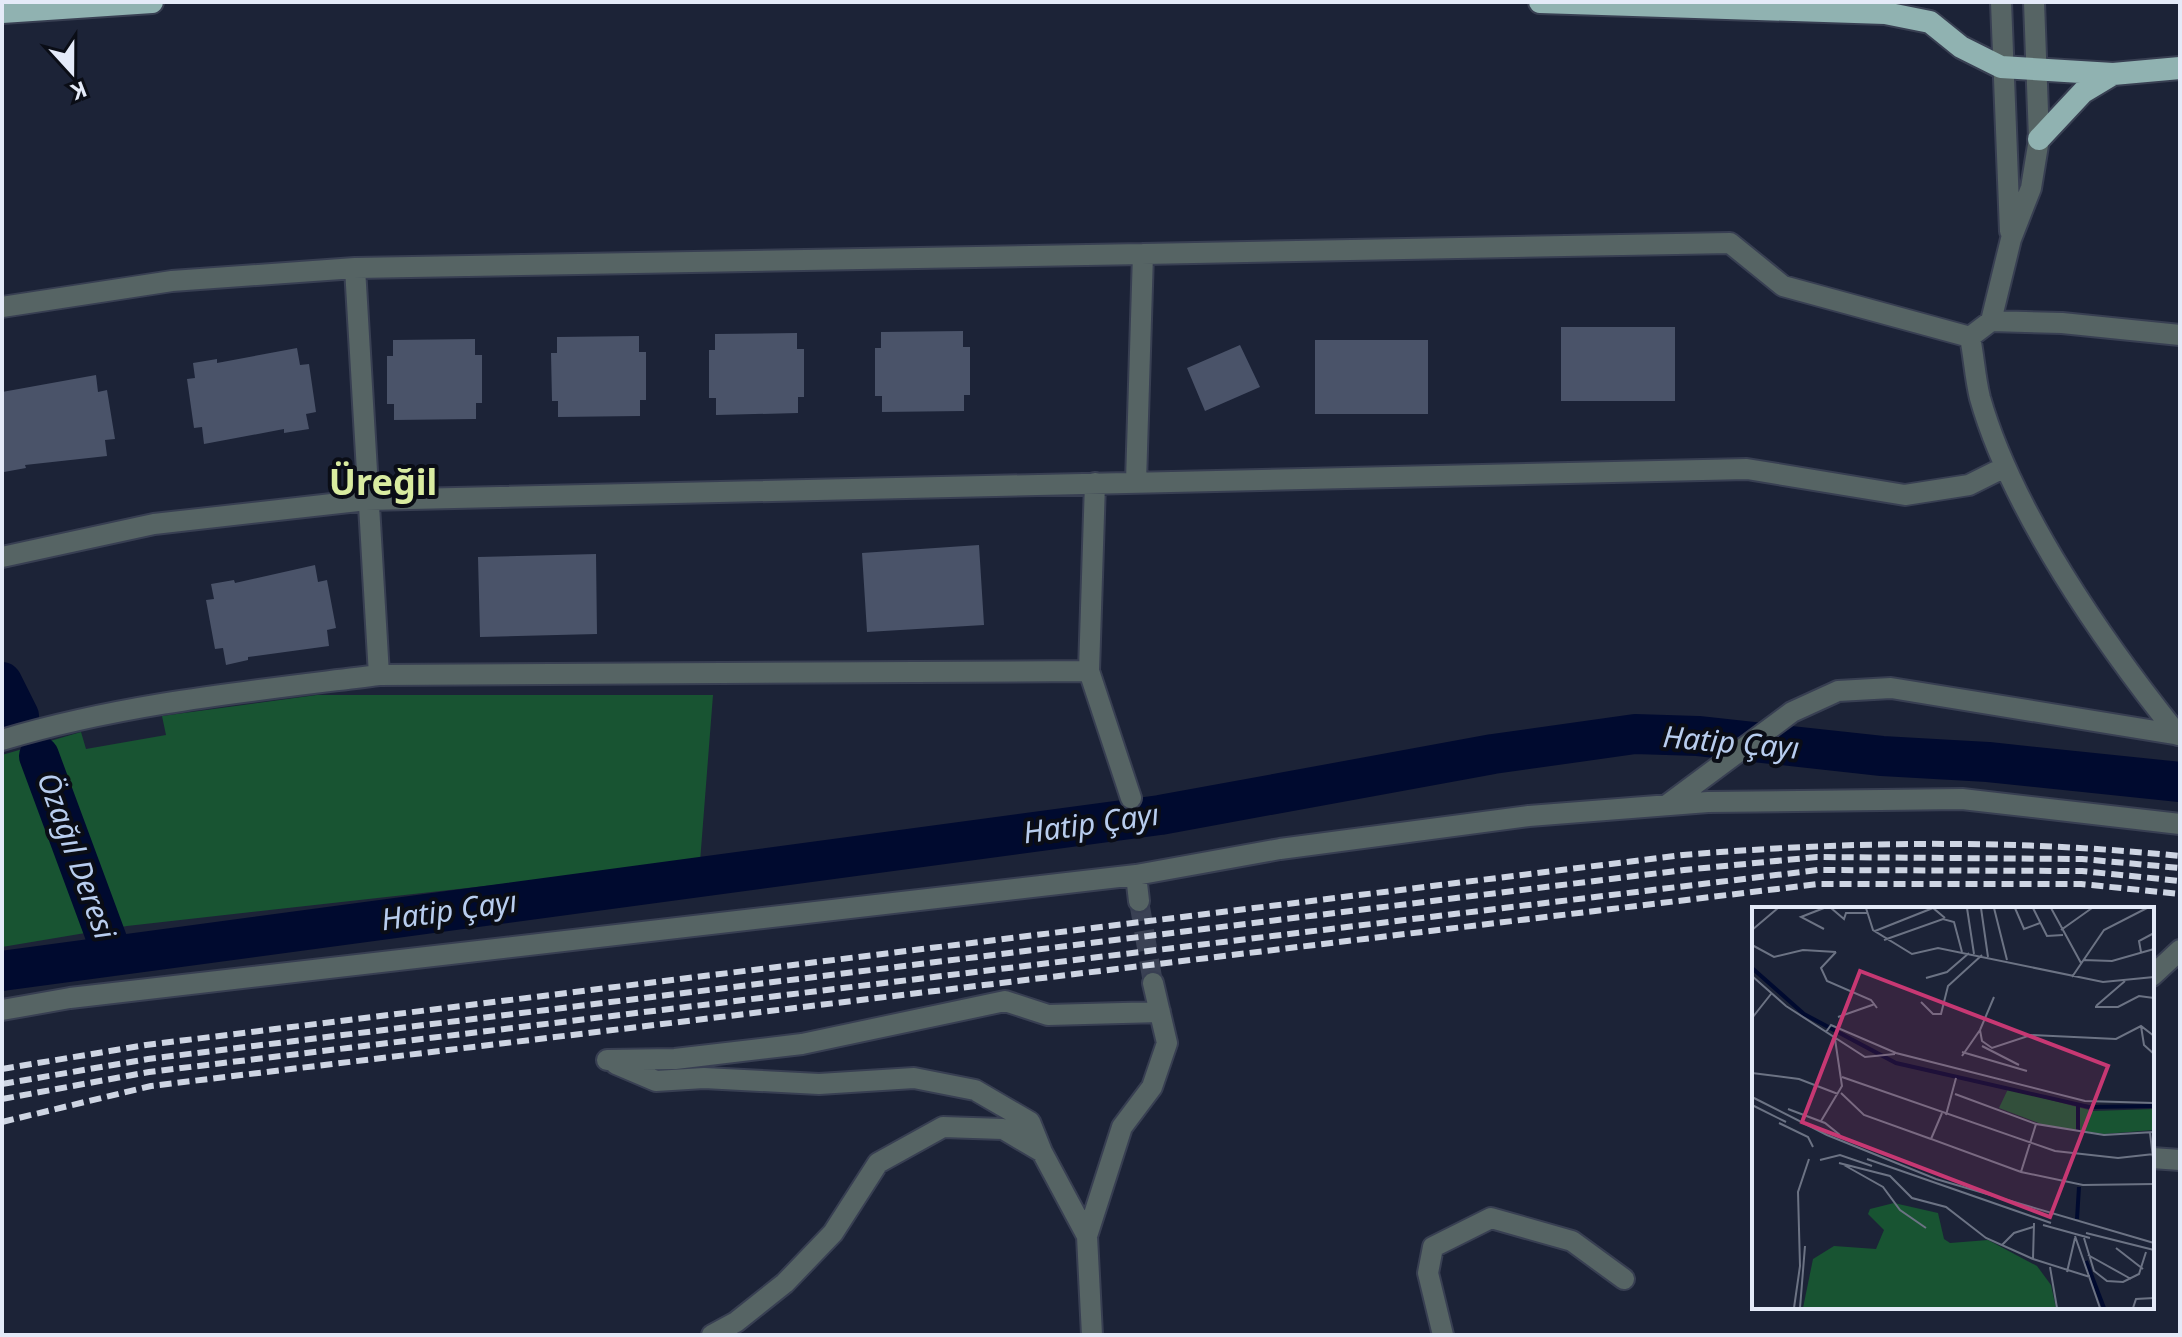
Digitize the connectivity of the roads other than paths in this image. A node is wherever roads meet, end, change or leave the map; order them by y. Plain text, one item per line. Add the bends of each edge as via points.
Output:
1 (152, 2) edge
2 (1540, 2) edge
3 (2001, 2) edge
4 (2034, 2) edge
5 (2, 12) edge
6 (2001, 67) junction
7 (2180, 68) edge
8 (2037, 70) junction
9 (2113, 74) junction
10 (2039, 139) junction
11 (2011, 239) junction
12 (1143, 254) junction
13 (355, 268) junction
14 (2, 307) edge
15 (1991, 321) junction
16 (2180, 335) edge
17 (1970, 337) junction
18 (2005, 467) junction
19 (1136, 482) junction
20 (1095, 483) junction
21 (367, 500) junction
22 (2, 557) edge
23 (1089, 671) junction
24 (379, 675) junction
25 (2179, 735) edge
26 (2, 740) edge
27 (1131, 798) dead end
28 (1667, 805) junction
29 (2180, 824) edge
30 (1136, 875) junction
31 (1139, 901) tunnel mouth
32 (2180, 950) edge
33 (2154, 974) edge
34 (1153, 983) tunnel mouth
35 (2, 1010) edge
36 (1160, 1012) junction
37 (1042, 1152) junction
38 (2154, 1158) edge
39 (2180, 1160) edge
40 (1087, 1236) junction
41 (1624, 1279) dead end
42 (712, 1335) edge
43 (1092, 1335) edge
44 (1443, 1335) edge

1 - 5 highway
2 - 6 highway via 1885,13 1930,22 1961,47
3 - 6 street
4 - 8 street
6 - 8 highway
6 - 11 street
7 - 9 highway
8 - 9 highway
8 - 10 street
9 - 10 highway via 2083,92
10 - 11 street via 2031,188
11 - 15 street
12 - 13 street
12 - 17 street via 1730,243 1783,286
12 - 19 street
13 - 14 street via 172,281
13 - 21 street
15 - 16 street
15 - 17 street
17 - 18 street via 1980,396
18 - 19 street via 1969,485 1905,495 1747,469
18 - 25 street via 2117,658
19 - 20 street
20 - 21 street
20 - 23 street
21 - 22 street via 154,524
21 - 24 street
23 - 24 street
23 - 27 street
24 - 26 street via 201,697 65,721
25 - 28 street via 1891,688 1838,691 1792,712
28 - 29 street via 1962,799
28 - 30 street via 1529,816 1280,849
30 - 31 street
30 - 35 street
32 - 33 street
34 - 36 street
36 - 37 street via 1048,1015 1005,1001 802,1044 675,1059 607,1060 656,1081 819,1084 914,1078 975,1090 1030,1122
36 - 40 street via 1167,1043 1152,1087 1122,1127
37 - 40 street
37 - 42 street via 1003,1129 943,1127 878,1163 833,1233 785,1283
38 - 39 street
40 - 43 street
41 - 44 street via 1572,1241 1491,1218 1433,1247 1428,1273

